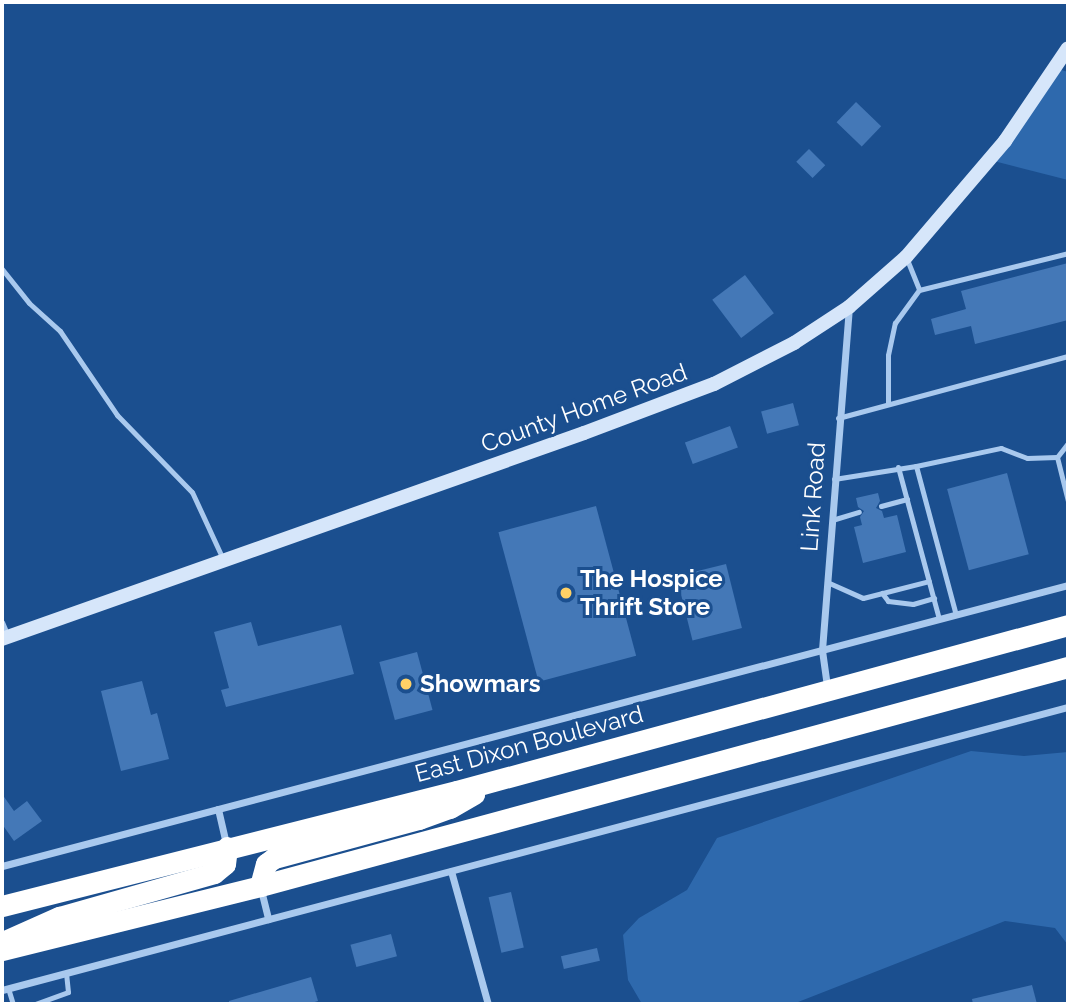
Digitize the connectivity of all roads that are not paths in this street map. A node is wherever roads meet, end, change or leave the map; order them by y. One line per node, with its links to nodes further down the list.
1 (1068, 48): 3 (street, County Home Road)
2 (1068, 253): 5 (lane)
3 (906, 257): 5 (lane); 6 (street, County Home Road)
4 (2, 269): 20 (lane)
5 (919, 290): 8 (lane)
6 (849, 307): 9 (street, Link Road); 20 (street, County Home Road)
7 (1068, 356): 8 (lane)
8 (888, 404): 9 (lane)
9 (838, 418): 14 (street, Link Road)
10 (1068, 443): 11 (lane)
11 (1057, 457): 12 (lane); 16 (lane)
12 (916, 466): 13 (lane); 26 (lane)
13 (898, 467): 14 (lane); 15 (lane)
14 (834, 479): 19 (street, Link Road)
15 (907, 499): 17 (lane); 21 (lane)
16 (1068, 502)
17 (881, 506)
18 (859, 512): 19 (lane)
19 (831, 521): 22 (street, Link Road)
20 (223, 559): 30 (street, County Home Road)
21 (929, 581): 24 (lane); 25 (lane)
22 (827, 582): 24 (lane); 31 (street, Link Road)
23 (1068, 585): 26 (street, East Dixon Boulevard)
24 (882, 593): 25 (lane)
25 (934, 598): 27 (lane)
26 (956, 615): 27 (street, East Dixon Boulevard)
27 (940, 619): 31 (street, East Dixon Boulevard)
28 (2, 622): 30 (lane)
29 (1068, 625): 33 (highway, East Dixon Boulevard)
30 (5, 638)
31 (822, 650): 33 (street, Link Road); 36 (street, East Dixon Boulevard)
32 (1068, 667): 40 (highway)
33 (828, 691): 35 (highway, East Dixon Boulevard)
34 (1068, 707): 39 (street)
35 (494, 781): 37 (highway, East Dixon Boulevard); 40 (highway)
36 (218, 809): 37 (street); 38 (street, East Dixon Boulevard)
37 (227, 848): 41 (highway, East Dixon Boulevard); 43 (highway)
38 (2, 866)
39 (451, 871): 42 (street); 49 (street)
40 (260, 886): 42 (street); 44 (highway)
41 (2, 906)
42 (268, 919): 45 (street)
43 (2, 943)
44 (2, 950)
45 (66, 973): 46 (street); 48 (lane)
46 (5, 989): 47 (lane)
47 (13, 1004)
48 (35, 1004)
49 (488, 1004)

